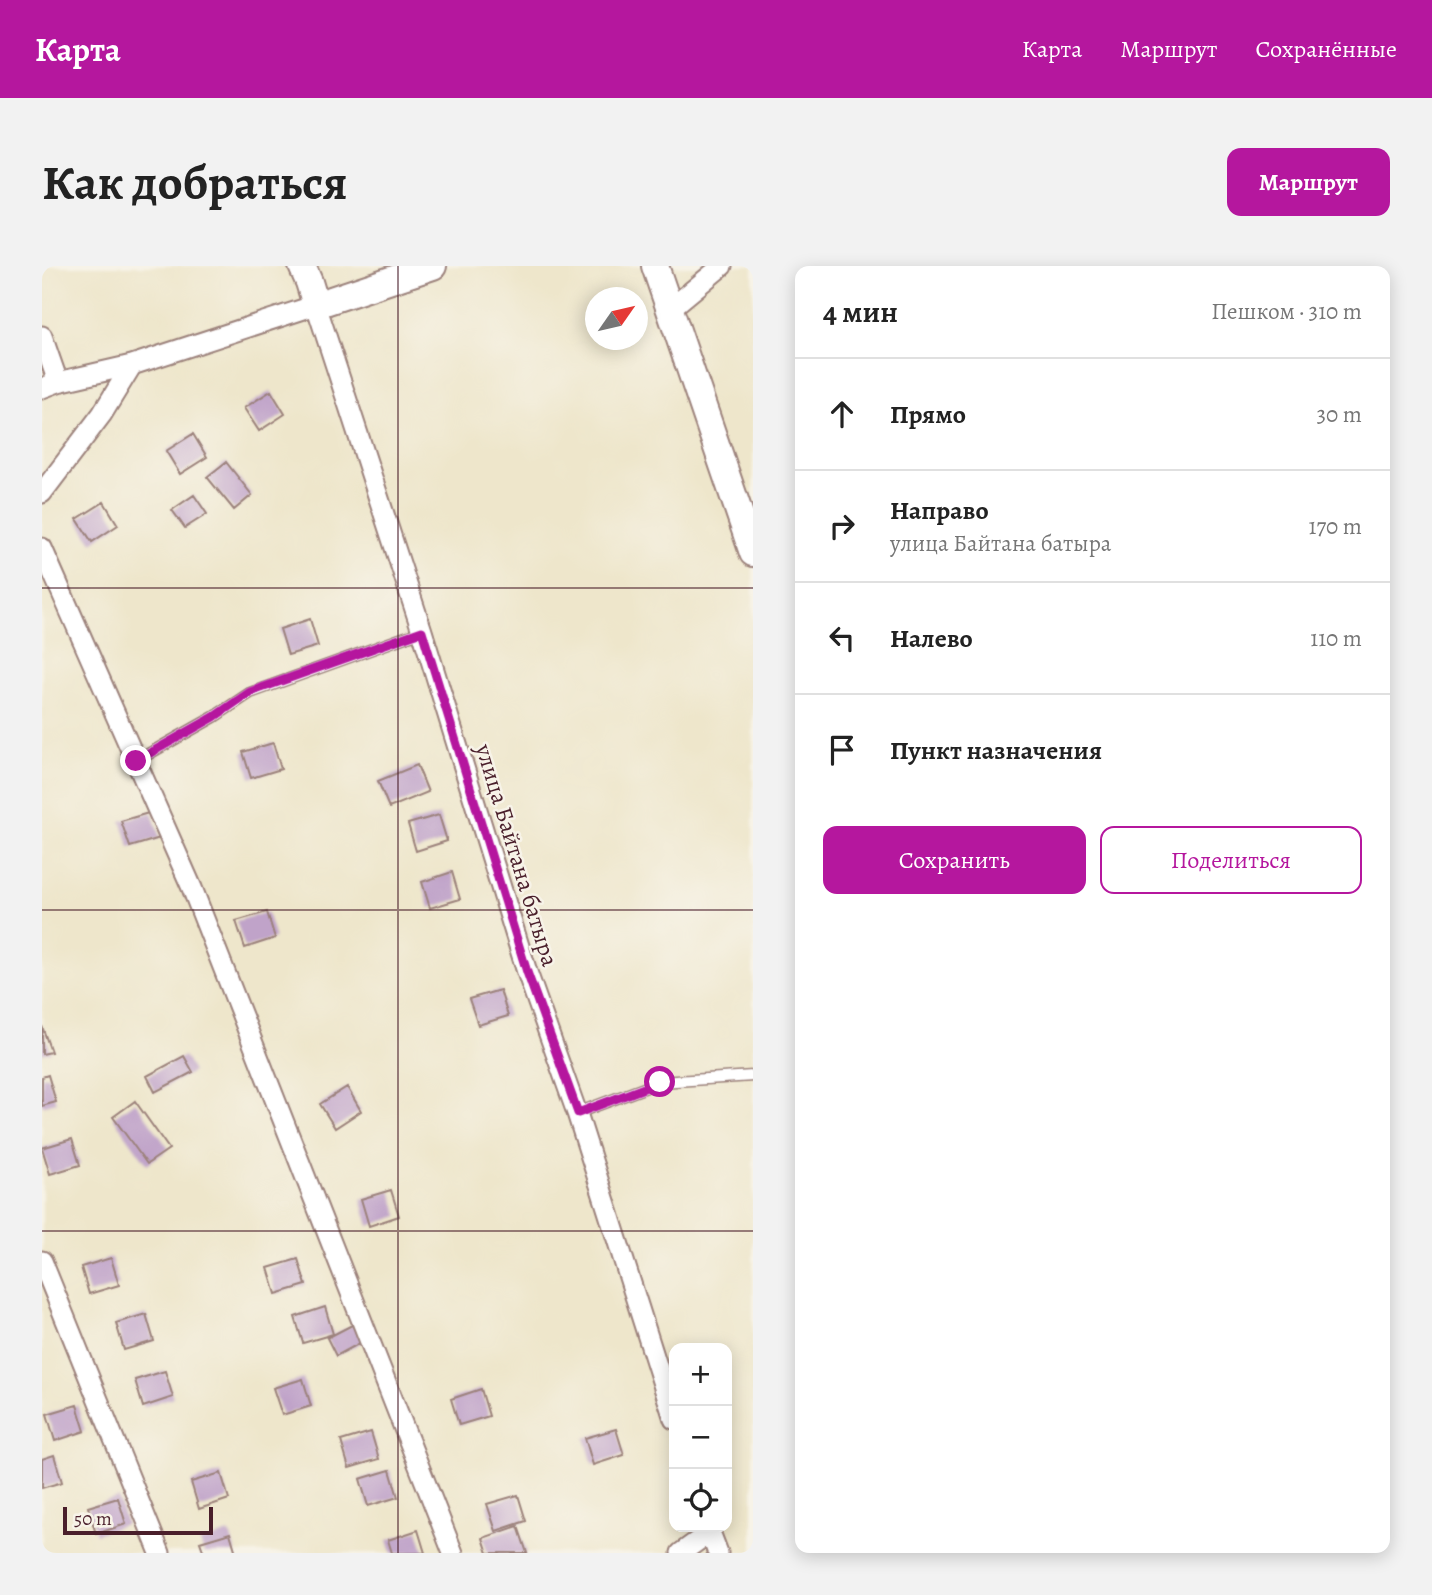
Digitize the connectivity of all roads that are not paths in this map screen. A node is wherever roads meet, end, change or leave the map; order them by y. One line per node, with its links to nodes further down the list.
1 (302, 266): 5 (street)
2 (433, 266): 5 (street)
3 (655, 266): 6 (street)
4 (722, 266): 6 (street)
5 (316, 305): 8 (street); 13 (street, улица Байтана батыра)
6 (670, 309): 12 (street)
7 (42, 336): 9 (street)
8 (132, 365): 9 (street); 10 (street)
9 (50, 385)
10 (42, 493)
11 (42, 548): 14 (street)
12 (753, 553)
13 (422, 631): 14 (lane); 16 (street, улица Байтана батыра)
14 (136, 761): 22 (street)
15 (753, 1076): 16 (lane)
16 (578, 1113): 18 (street, улица Байтана батыра)
17 (42, 1261): 21 (street)
18 (670, 1406)
19 (707, 1532): 23 (street)
20 (710, 1532): 24 (street)
21 (160, 1553)
22 (453, 1553)
23 (681, 1553)
24 (718, 1553)

